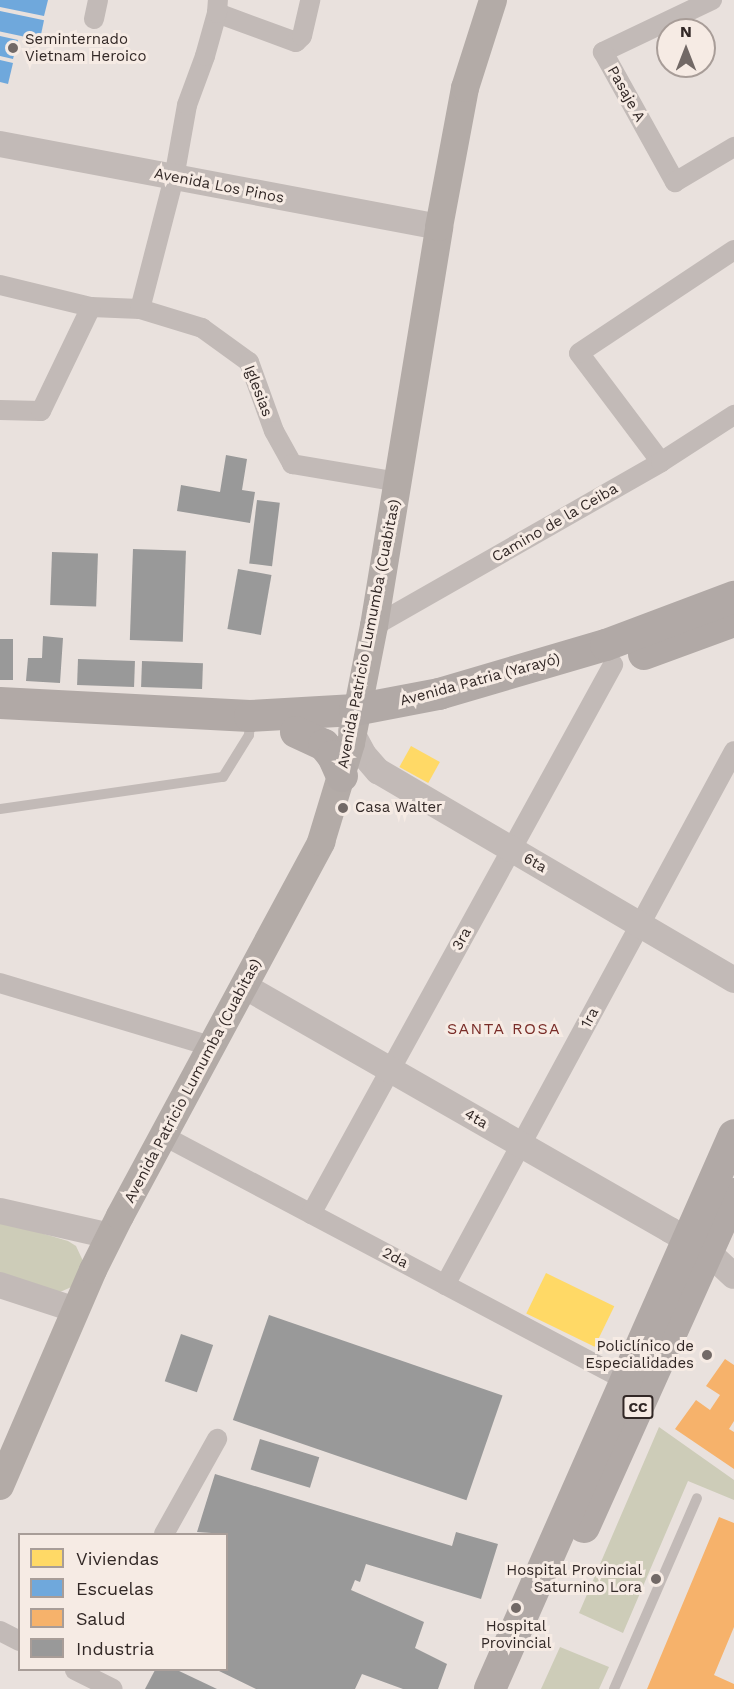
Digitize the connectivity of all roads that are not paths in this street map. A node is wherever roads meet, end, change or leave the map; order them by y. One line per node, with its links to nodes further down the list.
1 (310, 0): 4 (street)
2 (493, 0): 8 (main road, Avenida Patricio Lumumba (Cuabitas))
3 (712, 0): 6 (street, Pasaje A)
4 (217, 6): 7 (street)
5 (0, 144): 7 (street, Avenida Los Pinos)
6 (734, 147)
7 (174, 178): 8 (street, Avenida Los Pinos); 12 (street)
8 (439, 227): 16 (main road, Avenida Patricio Lumumba (Cuabitas))
9 (734, 250): 15 (street)
10 (0, 285): 11 (street, Iglesias)
11 (91, 307): 12 (street, Iglesias); 13 (street)
12 (140, 309): 16 (street, Iglesias)
13 (0, 411)
14 (734, 415): 15 (street, Camino de la Ceiba)
15 (661, 462): 19 (street, Camino de la Ceiba)
16 (398, 482): 19 (main road, Avenida Patricio Lumumba (Cuabitas))
17 (734, 597): 23 (main road, Avenida Patria (Yarayó))
18 (734, 621): 20 (main road, Avenida Patria (Yarayó))
19 (374, 626): 23 (main road, Avenida Patricio Lumumba (Cuabitas))
20 (613, 665): 23 (main road, Avenida Patria (Yarayó)); 29 (street, 3ra)
21 (0, 703): 24 (main road, Avenida Patria (Yarayó))
22 (0, 720): 24 (main road, Avenida Patria (Yarayó))
23 (353, 721): 24 (main road, Avenida Patria (Yarayó)); 25 (main road, Avenida Patria (Yarayó)); 27 (main road, Avenida Patricio Lumumba (Cuabitas)); 29 (street, 6ta)
24 (250, 725): 25 (main road, Avenida Patria (Yarayó)); 28 (lane)
25 (296, 732): 27 (main road)
26 (734, 751): 30 (street, 1ra)
27 (342, 776): 33 (main road, Avenida Patricio Lumumba (Cuabitas))
28 (0, 809)
29 (511, 849): 30 (street, 6ta); 35 (street, 3ra)
30 (640, 925): 31 (street, 6ta); 38 (street, 1ra)
31 (734, 980)
32 (0, 983): 34 (street)
33 (244, 986): 34 (main road, Avenida Patricio Lumumba (Cuabitas)); 35 (street, 4ta)
34 (210, 1046): 37 (main road, Avenida Patricio Lumumba (Cuabitas))
35 (390, 1070): 38 (street, 4ta); 41 (street, 3ra)
36 (734, 1135): 43 (main road, CC)
37 (164, 1136): 41 (street, 2da); 42 (main road, Avenida Patricio Lumumba (Cuabitas))
38 (521, 1145): 43 (street, 4ta); 46 (street, 1ra)
39 (734, 1194): 43 (main road, CC)
40 (0, 1211): 42 (street)
41 (311, 1214): 46 (street, 2da)
42 (110, 1236): 47 (main road, Avenida Patricio Lumumba (Cuabitas))
43 (698, 1247): 44 (street); 48 (main road, CC); 58 (main road, CC)
44 (734, 1276)
45 (0, 1285): 47 (street)
46 (445, 1285): 48 (street, 2da)
47 (76, 1310): 50 (main road, Avenida Patricio Lumumba (Cuabitas))
48 (625, 1380): 57 (main road, CC)
49 (217, 1439): 52 (street)
50 (0, 1486)
51 (697, 1498): 59 (lane)
52 (165, 1533)
53 (0, 1631): 54 (street)
54 (18, 1640)
55 (82, 1676): 56 (street)
56 (113, 1689)
57 (490, 1689)
58 (513, 1689)
59 (614, 1689)

